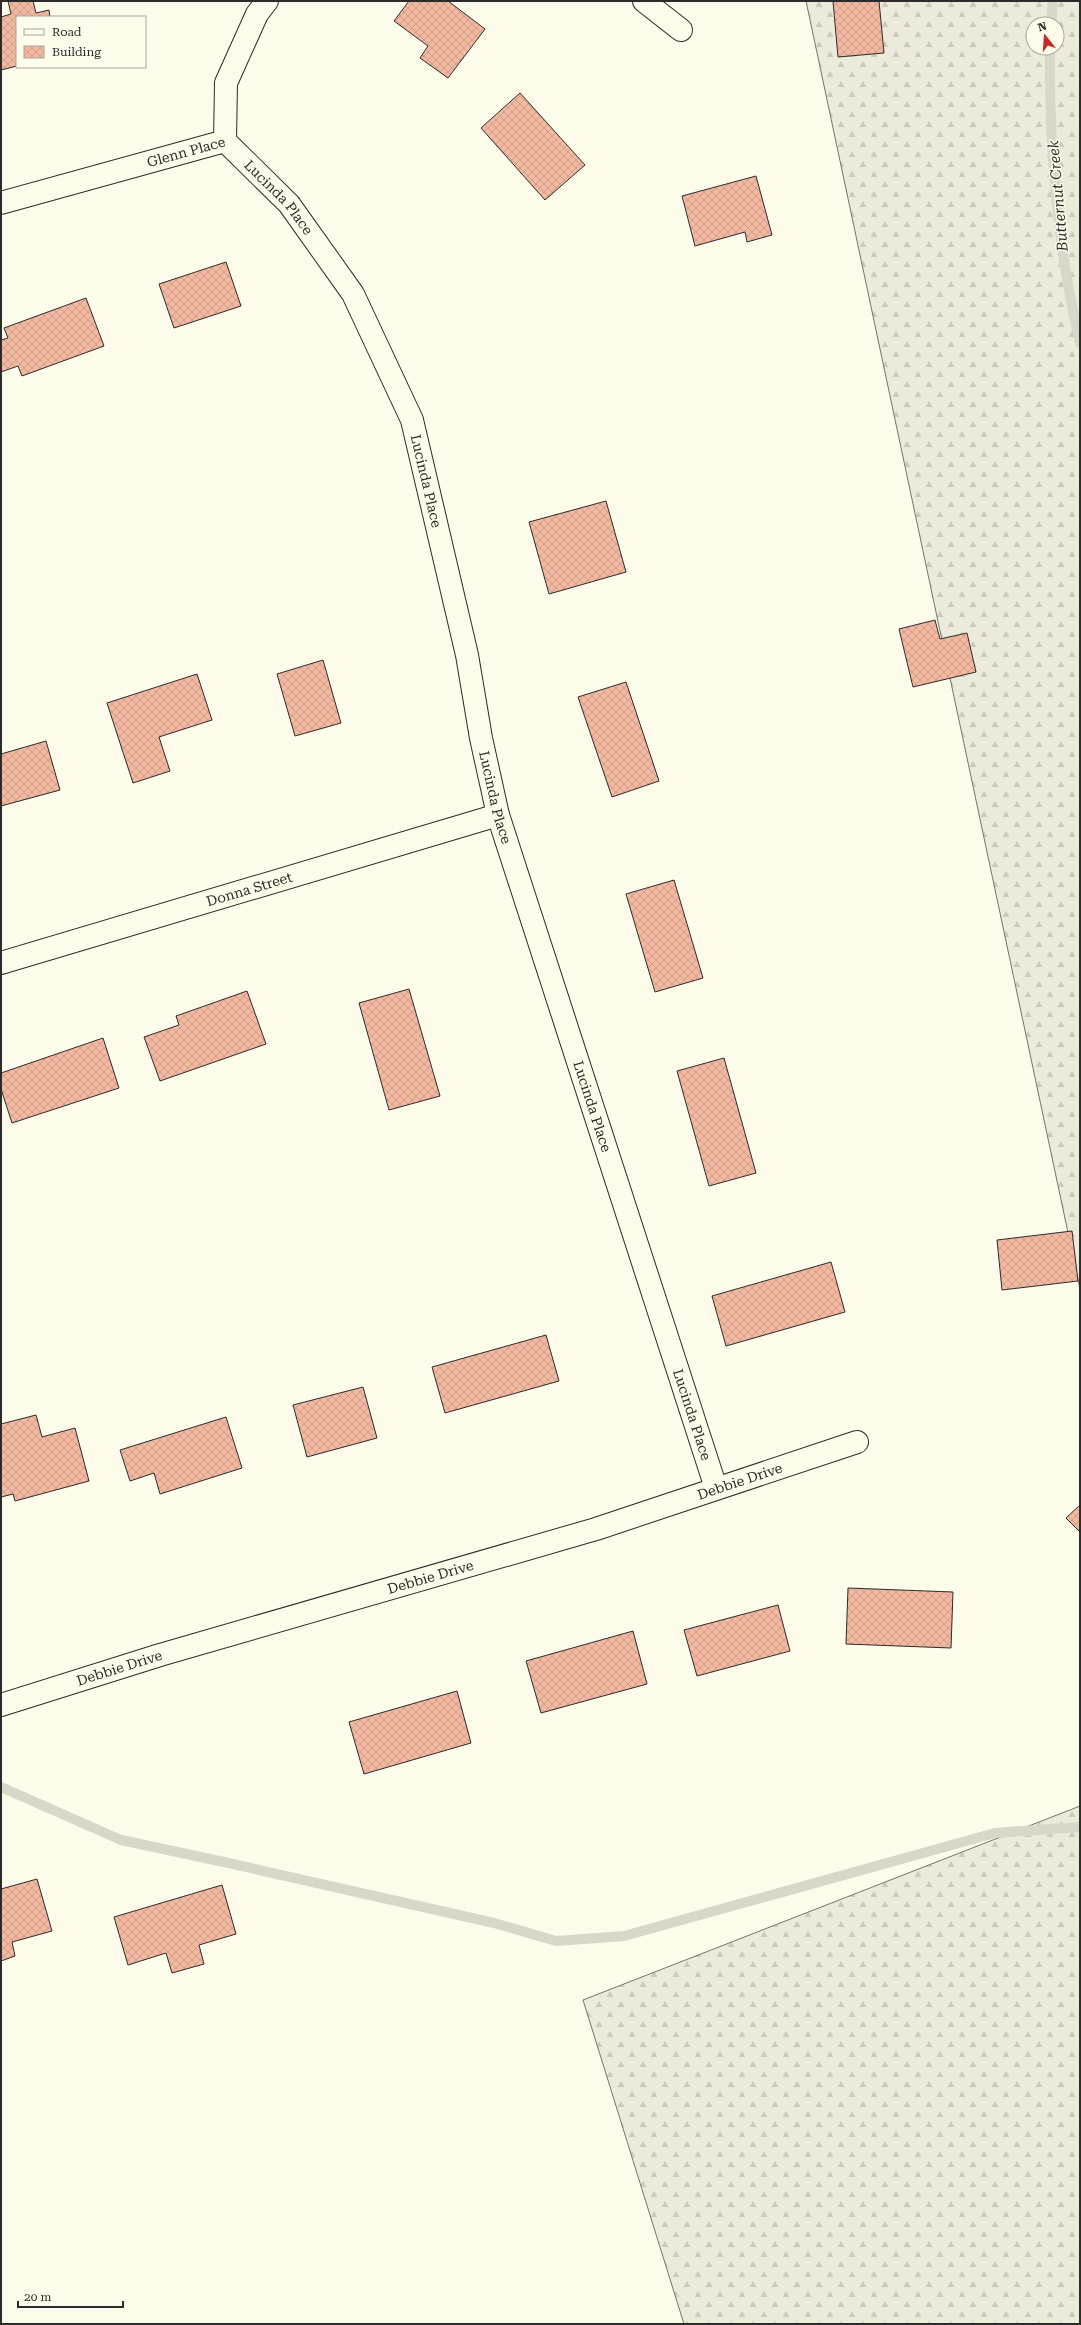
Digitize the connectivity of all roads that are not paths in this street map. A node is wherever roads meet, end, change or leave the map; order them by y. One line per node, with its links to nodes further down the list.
1 (267, 1): 4 (street, Glenn Place)
2 (644, 1): 3 (street)
3 (681, 30)
4 (226, 141): 5 (street, Glenn Place); 6 (street, Lucinda Place)
5 (1, 203)
6 (498, 815): 7 (street, Donna Street); 9 (street, Lucinda Place)
7 (1, 963)
8 (857, 1442): 9 (street, Debbie Drive)
9 (716, 1488): 10 (street, Debbie Drive)
10 (1, 1706)

